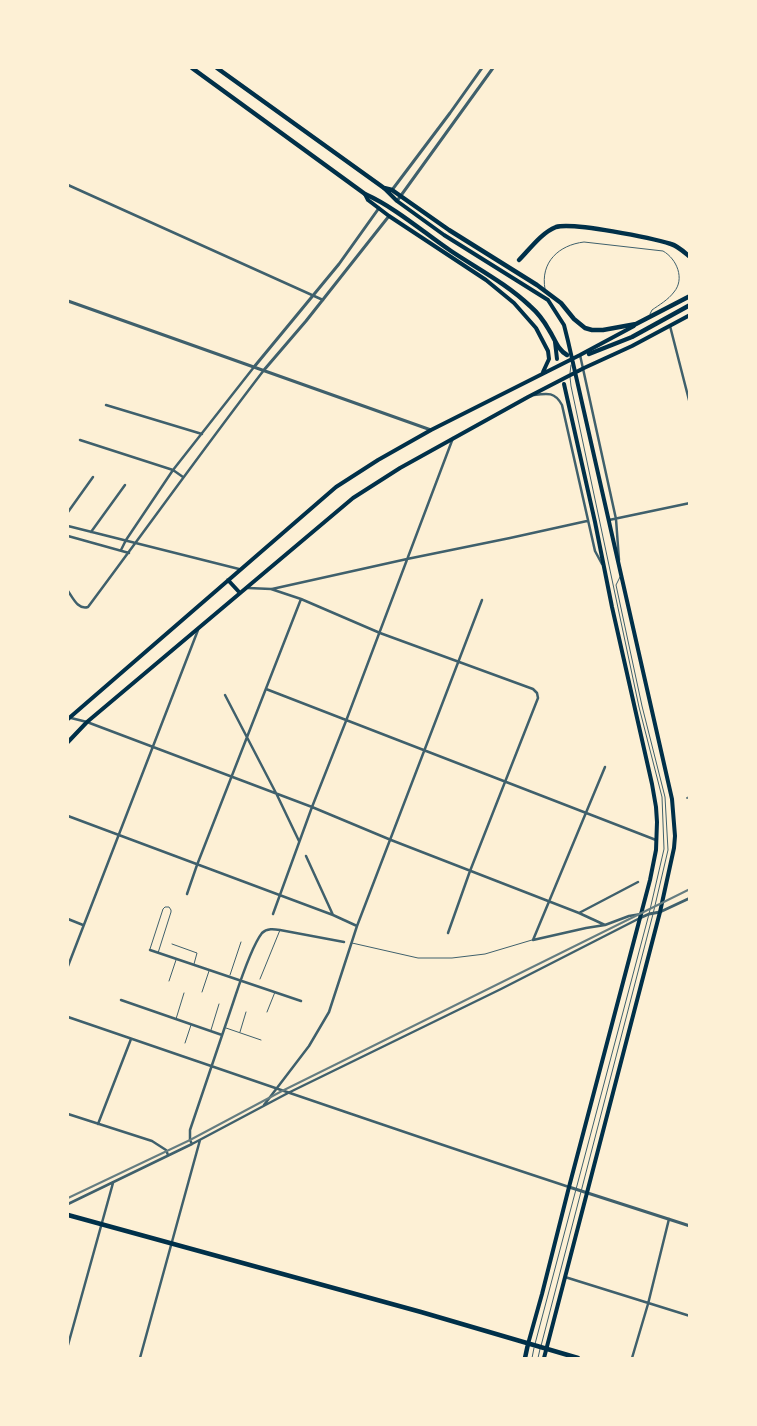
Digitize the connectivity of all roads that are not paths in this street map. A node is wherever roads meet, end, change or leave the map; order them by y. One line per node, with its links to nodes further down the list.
1 (192, 68): 7 (main road)
2 (217, 68): 6 (main road)
3 (482, 68): 6 (street)
4 (493, 68): 8 (street)
5 (68, 185): 15 (street)
6 (390, 192): 8 (main road); 9 (main road)
7 (365, 194): 10 (main road); 17 (main road)
8 (400, 196): 9 (street); 24 (main road)
9 (397, 201): 19 (main road)
10 (379, 208): 11 (main road); 15 (street)
11 (389, 216): 18 (street); 35 (main road)
12 (690, 257): 13 (main road)
13 (519, 260)
14 (518, 289): 17 (main road)
15 (312, 296): 18 (street); 32 (street)
16 (690, 296): 23 (main road)
17 (521, 298): 26 (main road)
18 (323, 300): 34 (street)
19 (548, 300): 23 (lane); 52 (main road)
20 (68, 301): 32 (street)
21 (690, 305): 27 (main road)
22 (690, 314): 25 (main road)
23 (648, 319): 24 (main road)
24 (636, 324): 29 (main road)
25 (670, 326): 33 (main road); 39 (street)
26 (555, 340): 28 (main road); 31 (main road)
27 (590, 354)
28 (567, 355)
29 (580, 355): 30 (main road); 33 (street)
30 (574, 357): 35 (main road); 36 (lane)
31 (557, 359)
32 (254, 367): 34 (street); 42 (street)
33 (584, 368): 36 (main road); 51 (street)
34 (264, 370): 41 (street); 47 (street)
35 (543, 373): 41 (main road)
36 (570, 375): 38 (main road); 106 (lane)
37 (564, 384): 62 (main road)
38 (528, 396): 43 (main road); 53 (street)
39 (690, 404)
40 (106, 405): 42 (street)
41 (432, 430): 63 (main road)
42 (202, 434): 45 (street)
43 (453, 438): 61 (street); 66 (main road)
44 (80, 440): 45 (street)
45 (173, 470): 47 (street); 57 (street)
46 (94, 477): 50 (street)
47 (183, 477): 58 (street)
48 (125, 485): 55 (street)
49 (690, 503): 51 (street)
50 (68, 512)
51 (616, 519): 52 (street); 64 (street)
52 (609, 520): 64 (main road)
53 (587, 521): 61 (street); 62 (street)
54 (68, 526): 55 (street)
55 (91, 532): 57 (street)
56 (68, 536): 59 (street)
57 (126, 540): 58 (street); 59 (street)
58 (137, 543): 60 (street); 63 (street)
59 (121, 550): 60 (street)
60 (129, 553): 68 (street)
61 (408, 559): 67 (street); 73 (street)
62 (603, 566): 93 (main road)
63 (241, 570): 65 (main road)
64 (621, 577): 103 (main road); 106 (lane)
65 (228, 580): 69 (main road); 77 (main road)
66 (247, 588): 67 (street); 69 (main road)
67 (271, 589): 70 (street)
68 (68, 591)
69 (240, 593): 72 (main road)
70 (301, 599): 73 (street); 75 (street)
71 (482, 600): 74 (street)
72 (200, 626): 79 (main road); 82 (street)
73 (380, 633): 74 (street); 78 (street)
74 (458, 662): 83 (street); 86 (street)
75 (266, 689): 78 (street); 80 (street)
76 (225, 696): 80 (street)
77 (69, 718): 79 (street)
78 (346, 721): 83 (street); 88 (street)
79 (87, 722): 81 (main road); 82 (street)
80 (247, 737): 85 (street); 87 (street)
81 (68, 742)
82 (153, 746): 85 (street); 91 (street)
83 (425, 751): 86 (street); 92 (street)
84 (605, 767): 89 (street)
85 (231, 777): 87 (street); 96 (street)
86 (504, 782): 89 (street); 97 (street)
87 (277, 795): 88 (street); 94 (street)
88 (312, 807): 92 (street); 94 (street)
89 (586, 813): 93 (street); 102 (street)
90 (68, 816): 91 (street)
91 (118, 836): 96 (street); 111 (street)
92 (391, 840): 97 (street); 112 (street)
93 (657, 840): 108 (main road)
94 (299, 841): 100 (street)
95 (306, 856): 107 (street)
96 (197, 865): 99 (street); 100 (street)
97 (470, 871): 102 (street); 114 (street)
98 (638, 882): 104 (street)
99 (187, 894)
100 (279, 896): 105 (street); 107 (street)
101 (690, 898): 103 (street)
102 (549, 902): 104 (street); 115 (street)
103 (660, 912): 106 (street); 160 (main road)
104 (579, 913): 110 (street)
105 (273, 914)
106 (651, 914): 108 (street); 159 (lane); 160 (lane)
107 (333, 915): 112 (street)
108 (640, 916): 110 (street); 150 (street); 158 (main road)
109 (68, 919): 111 (street)
110 (605, 925): 115 (street)
111 (83, 926): 124 (street)
112 (357, 926): 118 (street)
113 (280, 930): 117 (street); 127 (lane); 129 (street)
114 (448, 933)
115 (533, 940): 118 (lane)
116 (241, 942): 126 (lane)
117 (344, 942)
118 (352, 943): 149 (street)
119 (172, 944): 123 (lane)
120 (150, 950): 121 (street); 121 (lane)
121 (158, 953): 122 (street)
122 (176, 959): 123 (street); 128 (lane)
123 (193, 965): 125 (street)
124 (68, 966)
125 (209, 970): 126 (street); 130 (lane)
126 (230, 977): 129 (street)
127 (260, 978)
128 (169, 981)
129 (241, 981): 131 (street); 141 (street)
130 (202, 992)
131 (275, 992): 134 (street); 137 (lane)
132 (184, 993): 139 (lane)
133 (122, 1000): 139 (street)
134 (301, 1001)
135 (219, 1004): 142 (lane)
136 (246, 1012): 143 (lane)
137 (266, 1012)
138 (68, 1018): 145 (street)
139 (176, 1019): 140 (street)
140 (191, 1024): 142 (street); 147 (lane)
141 (225, 1028): 143 (lane); 144 (street)
142 (211, 1031): 144 (street)
143 (240, 1033): 146 (lane)
144 (222, 1035): 148 (street)
145 (131, 1039): 148 (street); 153 (street)
146 (261, 1040)
147 (185, 1043)
148 (212, 1066): 149 (street); 155 (street)
149 (276, 1089): 150 (street); 151 (street)
150 (288, 1093): 151 (street); 158 (street)
151 (263, 1106): 154 (street)
152 (68, 1114): 153 (street)
153 (98, 1124): 156 (street)
154 (200, 1140): 155 (street); 166 (street)
155 (192, 1144): 156 (street)
156 (168, 1155): 157 (street)
157 (113, 1183): 161 (street); 164 (street)
158 (569, 1186): 159 (street); 170 (main road)
159 (577, 1189): 160 (street); 172 (lane)
160 (584, 1192): 163 (street); 167 (main road); 172 (lane)
161 (68, 1204)
162 (68, 1215): 164 (main road)
163 (669, 1219): 165 (street); 168 (street)
164 (101, 1225): 166 (main road); 171 (street)
165 (690, 1226)
166 (172, 1243): 170 (main road); 174 (street)
167 (565, 1277): 168 (street); 173 (main road)
168 (648, 1304): 169 (street); 180 (street)
169 (690, 1316)
170 (528, 1344): 172 (main road); 175 (main road)
171 (68, 1346)
172 (538, 1346): 173 (main road); 176 (lane); 177 (lane)
173 (547, 1349): 178 (main road); 179 (main road)
174 (140, 1358)
175 (525, 1358)
176 (532, 1358)
177 (538, 1358)
178 (544, 1358)
179 (578, 1358)
180 (632, 1358)

